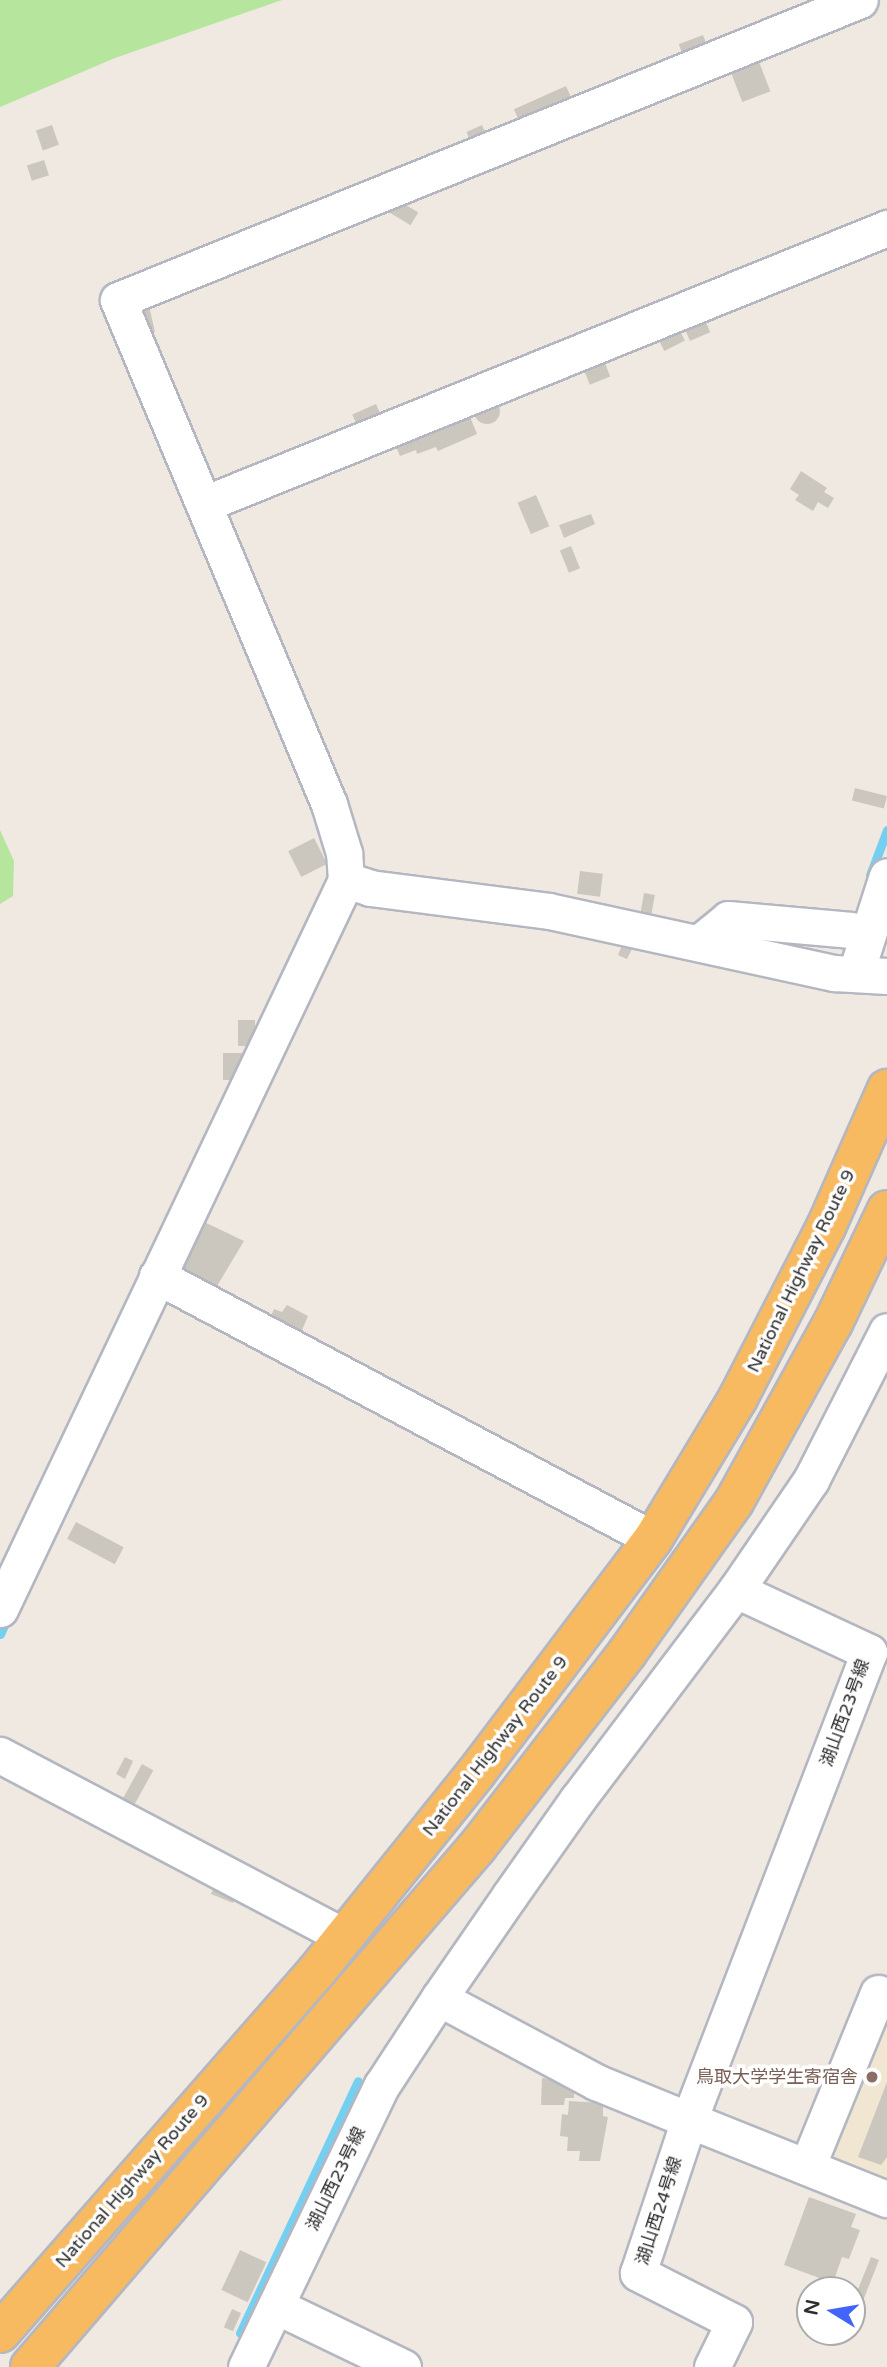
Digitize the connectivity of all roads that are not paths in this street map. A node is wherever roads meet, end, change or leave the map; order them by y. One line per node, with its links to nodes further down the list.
1 (860, 0): 3 (street)
2 (887, 228): 3 (street)
3 (204, 504): 5 (street)
4 (887, 876): 8 (street)
5 (346, 880): 7 (street); 11 (street)
6 (852, 930): 7 (street)
7 (700, 942): 8 (street)
8 (872, 975)
9 (887, 1089): 13 (highway, National Highway Route 9)
10 (887, 1210): 26 (highway)
11 (158, 1276): 13 (street); 15 (street)
12 (887, 1331): 14 (street)
13 (653, 1539): 18 (highway, National Highway Route 9)
14 (736, 1590): 16 (street, 湖山西23号線); 20 (street, 湖山西23号線)
15 (0, 1609)
16 (873, 1645): 21 (street, 湖山西23号線)
17 (0, 1755): 18 (street)
18 (342, 1935): 25 (highway, National Highway Route 9)
19 (878, 1993): 22 (street)
20 (439, 1998): 21 (street); 24 (street, 湖山西23号線)
21 (689, 2120): 22 (street); 29 (street, 湖山西24号線)
22 (807, 2167): 23 (street)
23 (887, 2199)
24 (276, 2306): 27 (street, 湖山西23号線); 28 (street)
25 (0, 2333)
26 (30, 2367)
27 (246, 2367)
28 (403, 2367)
29 (712, 2367)

